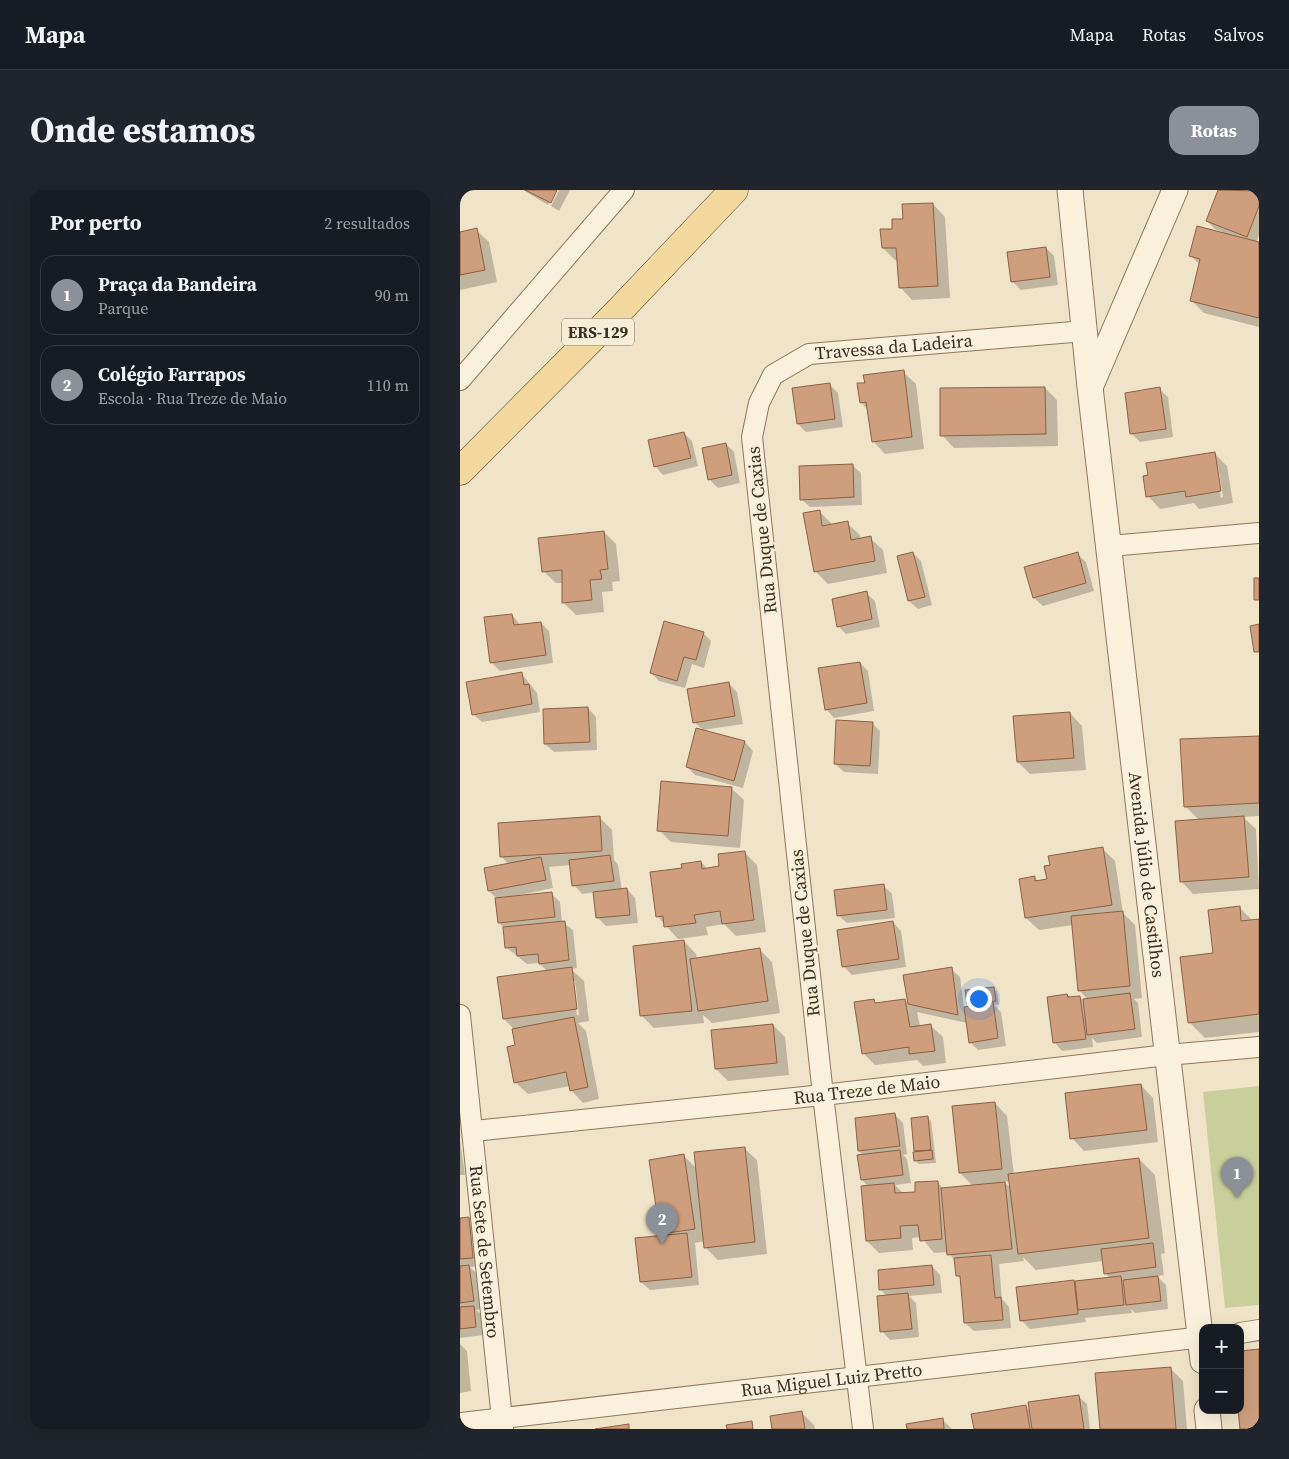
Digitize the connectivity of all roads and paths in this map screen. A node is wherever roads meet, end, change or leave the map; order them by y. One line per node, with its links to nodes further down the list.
1 (624, 190): 6 (street)
2 (734, 190): 9 (main road, ERS-129)
3 (1070, 190): 5 (street, Avenida Júlio de Castilhos)
4 (1175, 190): 7 (street)
5 (1086, 331): 7 (street, Avenida Júlio de Castilhos); 8 (street, Travessa da Ladeira)
6 (460, 380)
7 (1090, 387): 11 (street, Avenida Júlio de Castilhos)
8 (752, 436): 15 (street, Rua Duque de Caxias)
9 (460, 471)
10 (1259, 533): 11 (street)
11 (1110, 546): 14 (street, Avenida Júlio de Castilhos)
12 (460, 1015): 16 (street, Rua Sete de Setembro)
13 (1259, 1047): 14 (street, Rua Treze de Maio)
14 (1167, 1055): 15 (street, Rua Treze de Maio); 17 (street, Avenida Júlio de Castilhos)
15 (823, 1096): 16 (street, Rua Treze de Maio); 21 (street, Rua Duque de Caxias)
16 (474, 1132): 24 (street, Rua Sete de Setembro)
17 (1199, 1324)
18 (1259, 1330): 19 (street)
19 (1244, 1332)
20 (1199, 1345): 21 (street, Rua Miguel Luiz Pretto)
21 (858, 1376): 24 (street, Rua Miguel Luiz Pretto); 25 (street, Rua Duque de Caxias)
22 (1207, 1414): 26 (street)
23 (460, 1423): 24 (street, Rua Miguel Luiz Pretto)
24 (502, 1424)
25 (863, 1429)
26 (1209, 1429)

